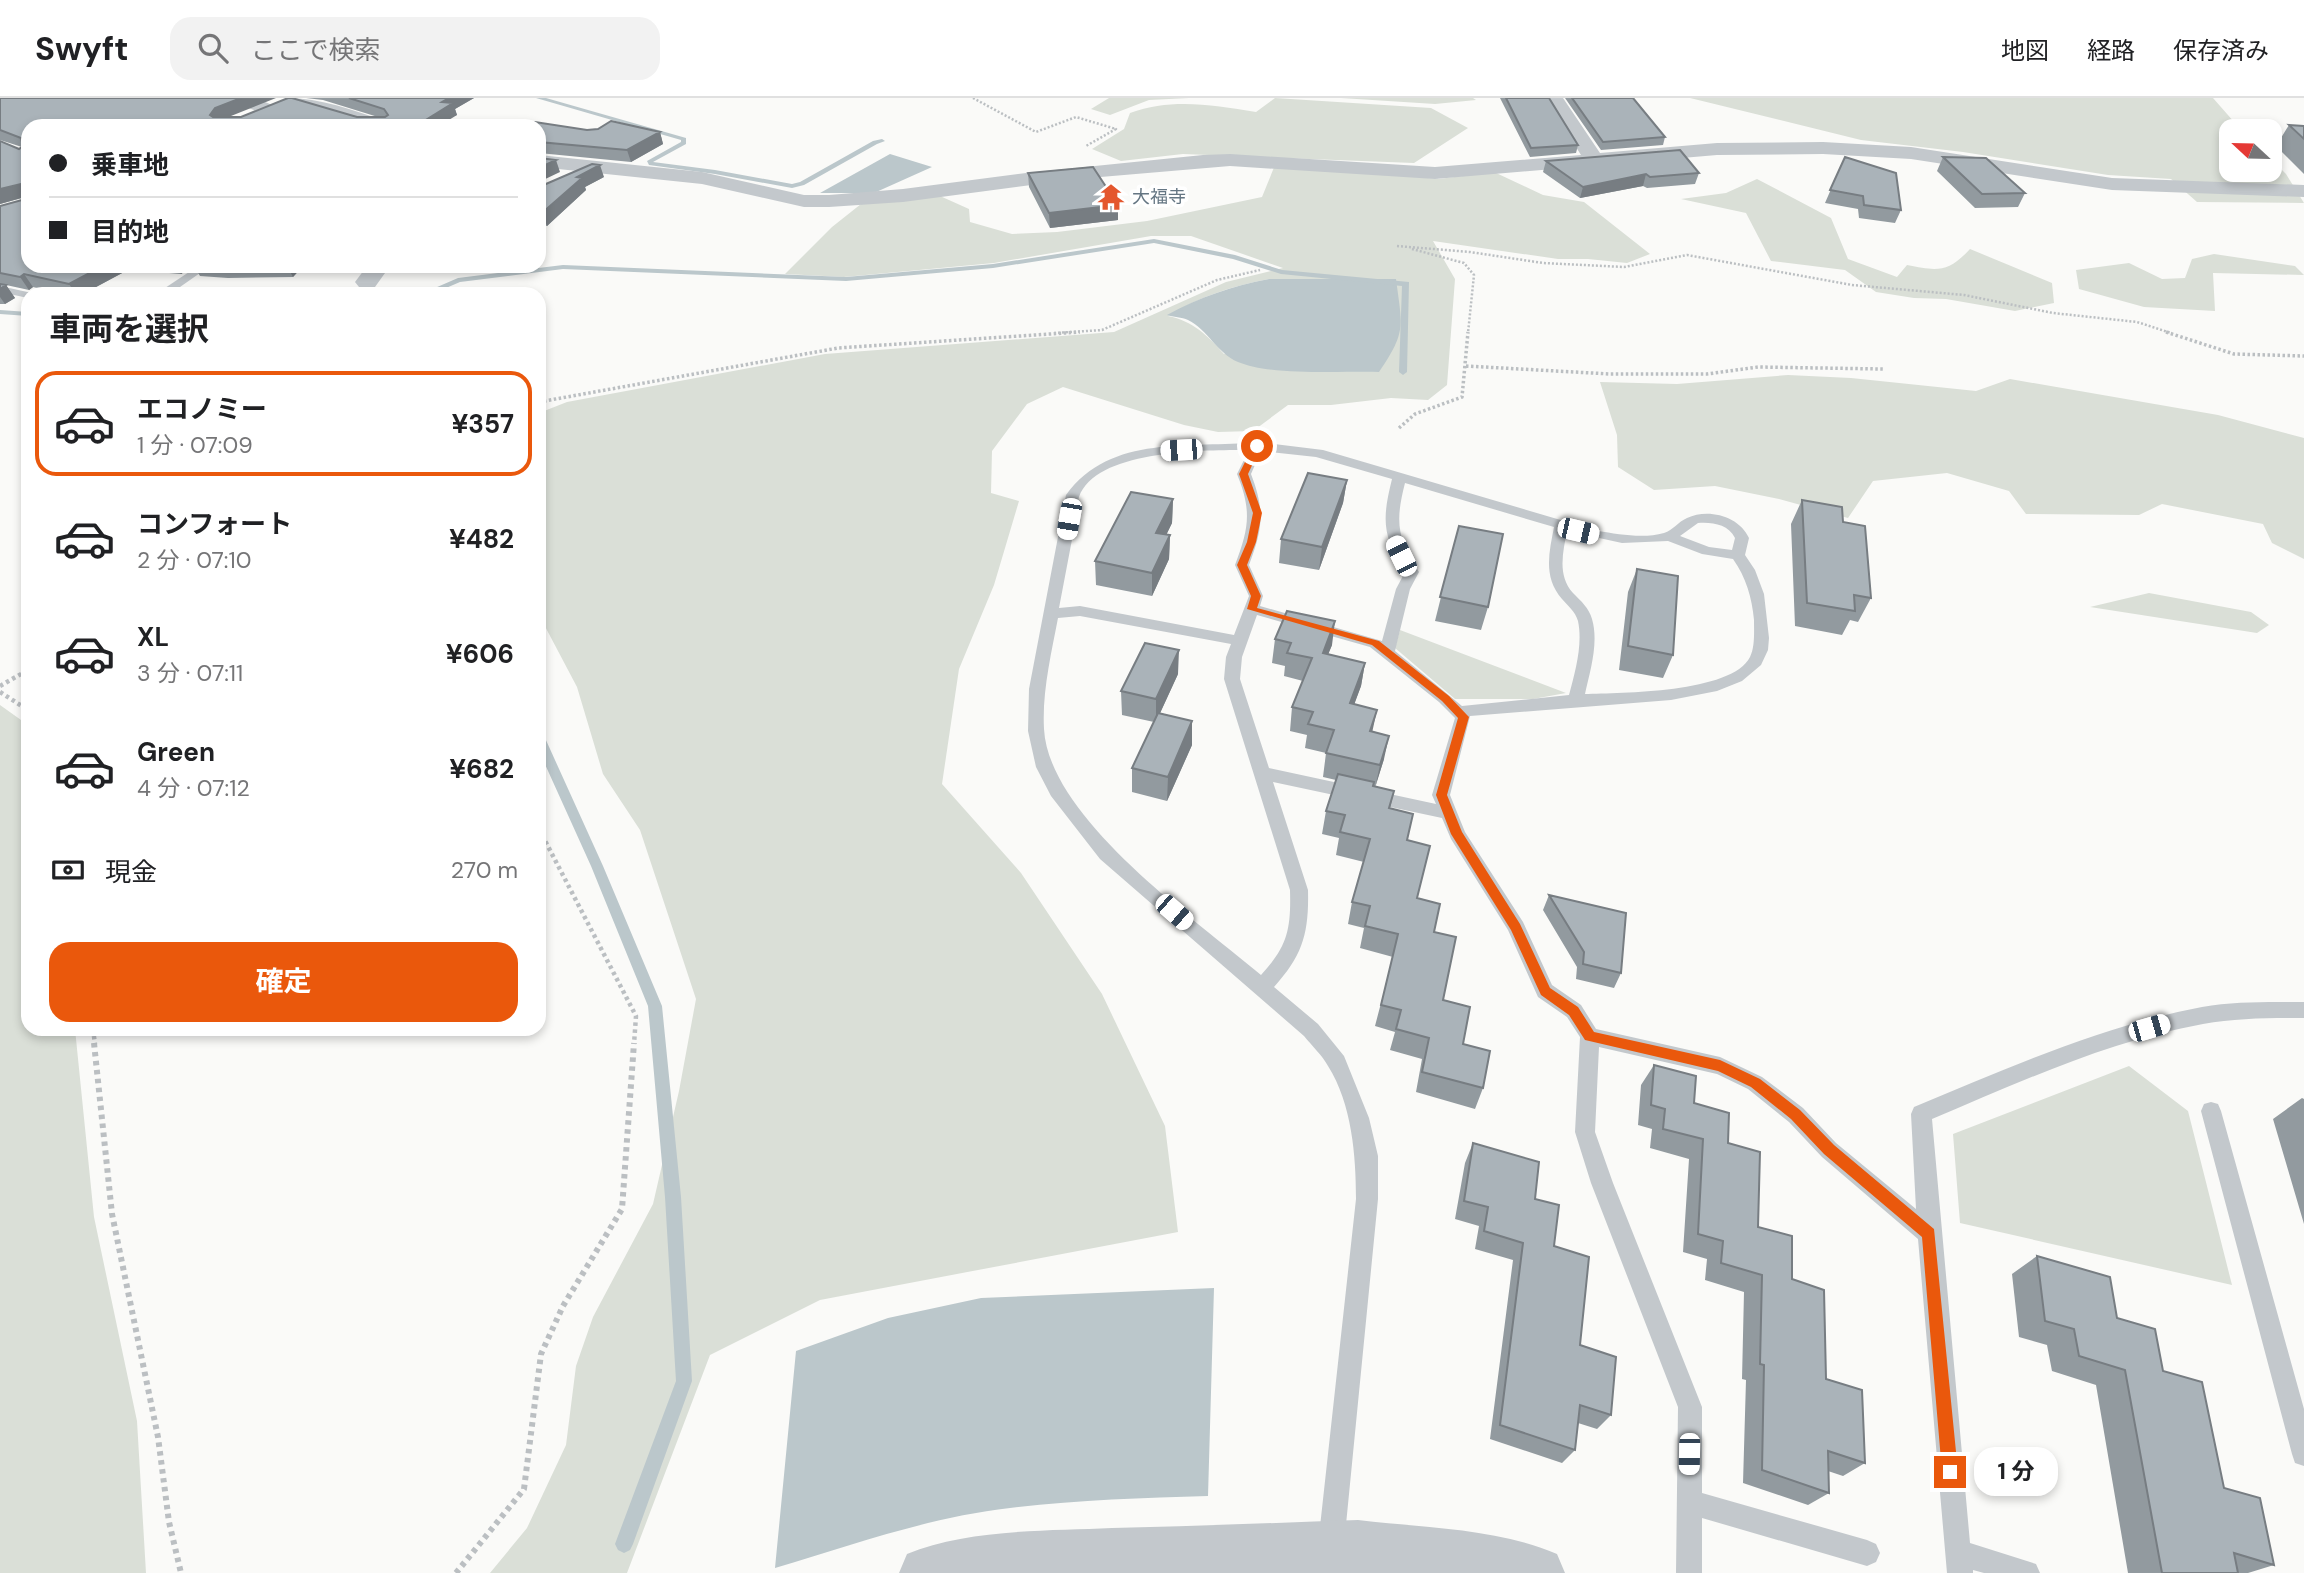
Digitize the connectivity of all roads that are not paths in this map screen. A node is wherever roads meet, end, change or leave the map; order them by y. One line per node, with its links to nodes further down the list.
1 (239, 98): 4 (street)
2 (1553, 98): 7 (street)
3 (297, 99): 4 (street); 6 (street)
4 (268, 109): 5 (street)
5 (247, 118)
6 (360, 119)
7 (1595, 161): 9 (street); 11 (street)
8 (546, 162): 9 (street)
9 (589, 168): 10 (street)
10 (559, 185)
11 (2304, 191)
12 (194, 273): 13 (lane)
13 (173, 287)
14 (0, 289): 15 (lane)
15 (21, 294)
16 (1257, 446): 17 (lane); 21 (lane); 22 (lane)
17 (1399, 478): 18 (lane); 24 (lane)
18 (1561, 526): 19 (lane); 25 (lane)
19 (1668, 536): 20 (lane); 20 (lane)
20 (1738, 555): 25 (lane)
21 (1252, 609): 23 (lane); 24 (lane)
22 (1053, 614): 23 (lane); 29 (lane)
23 (1240, 641): 27 (lane)
24 (1387, 651): 26 (lane)
25 (1575, 701): 26 (lane)
26 (1458, 712): 28 (lane)
27 (1261, 773): 28 (lane); 29 (lane)
28 (1450, 813): 31 (lane)
29 (1262, 987): 37 (lane)
30 (2304, 1010): 33 (lane)
31 (1590, 1036): 33 (lane); 35 (lane)
32 (2211, 1111): 34 (lane)
33 (1929, 1234): 38 (lane)
34 (2304, 1454)
35 (1689, 1502): 36 (lane); 41 (lane)
36 (1867, 1553)
37 (1349, 1556): 39 (street); 40 (street)
38 (1958, 1562): 42 (lane)
39 (926, 1573)
40 (1538, 1573)
41 (1689, 1573)
42 (2027, 1573)

